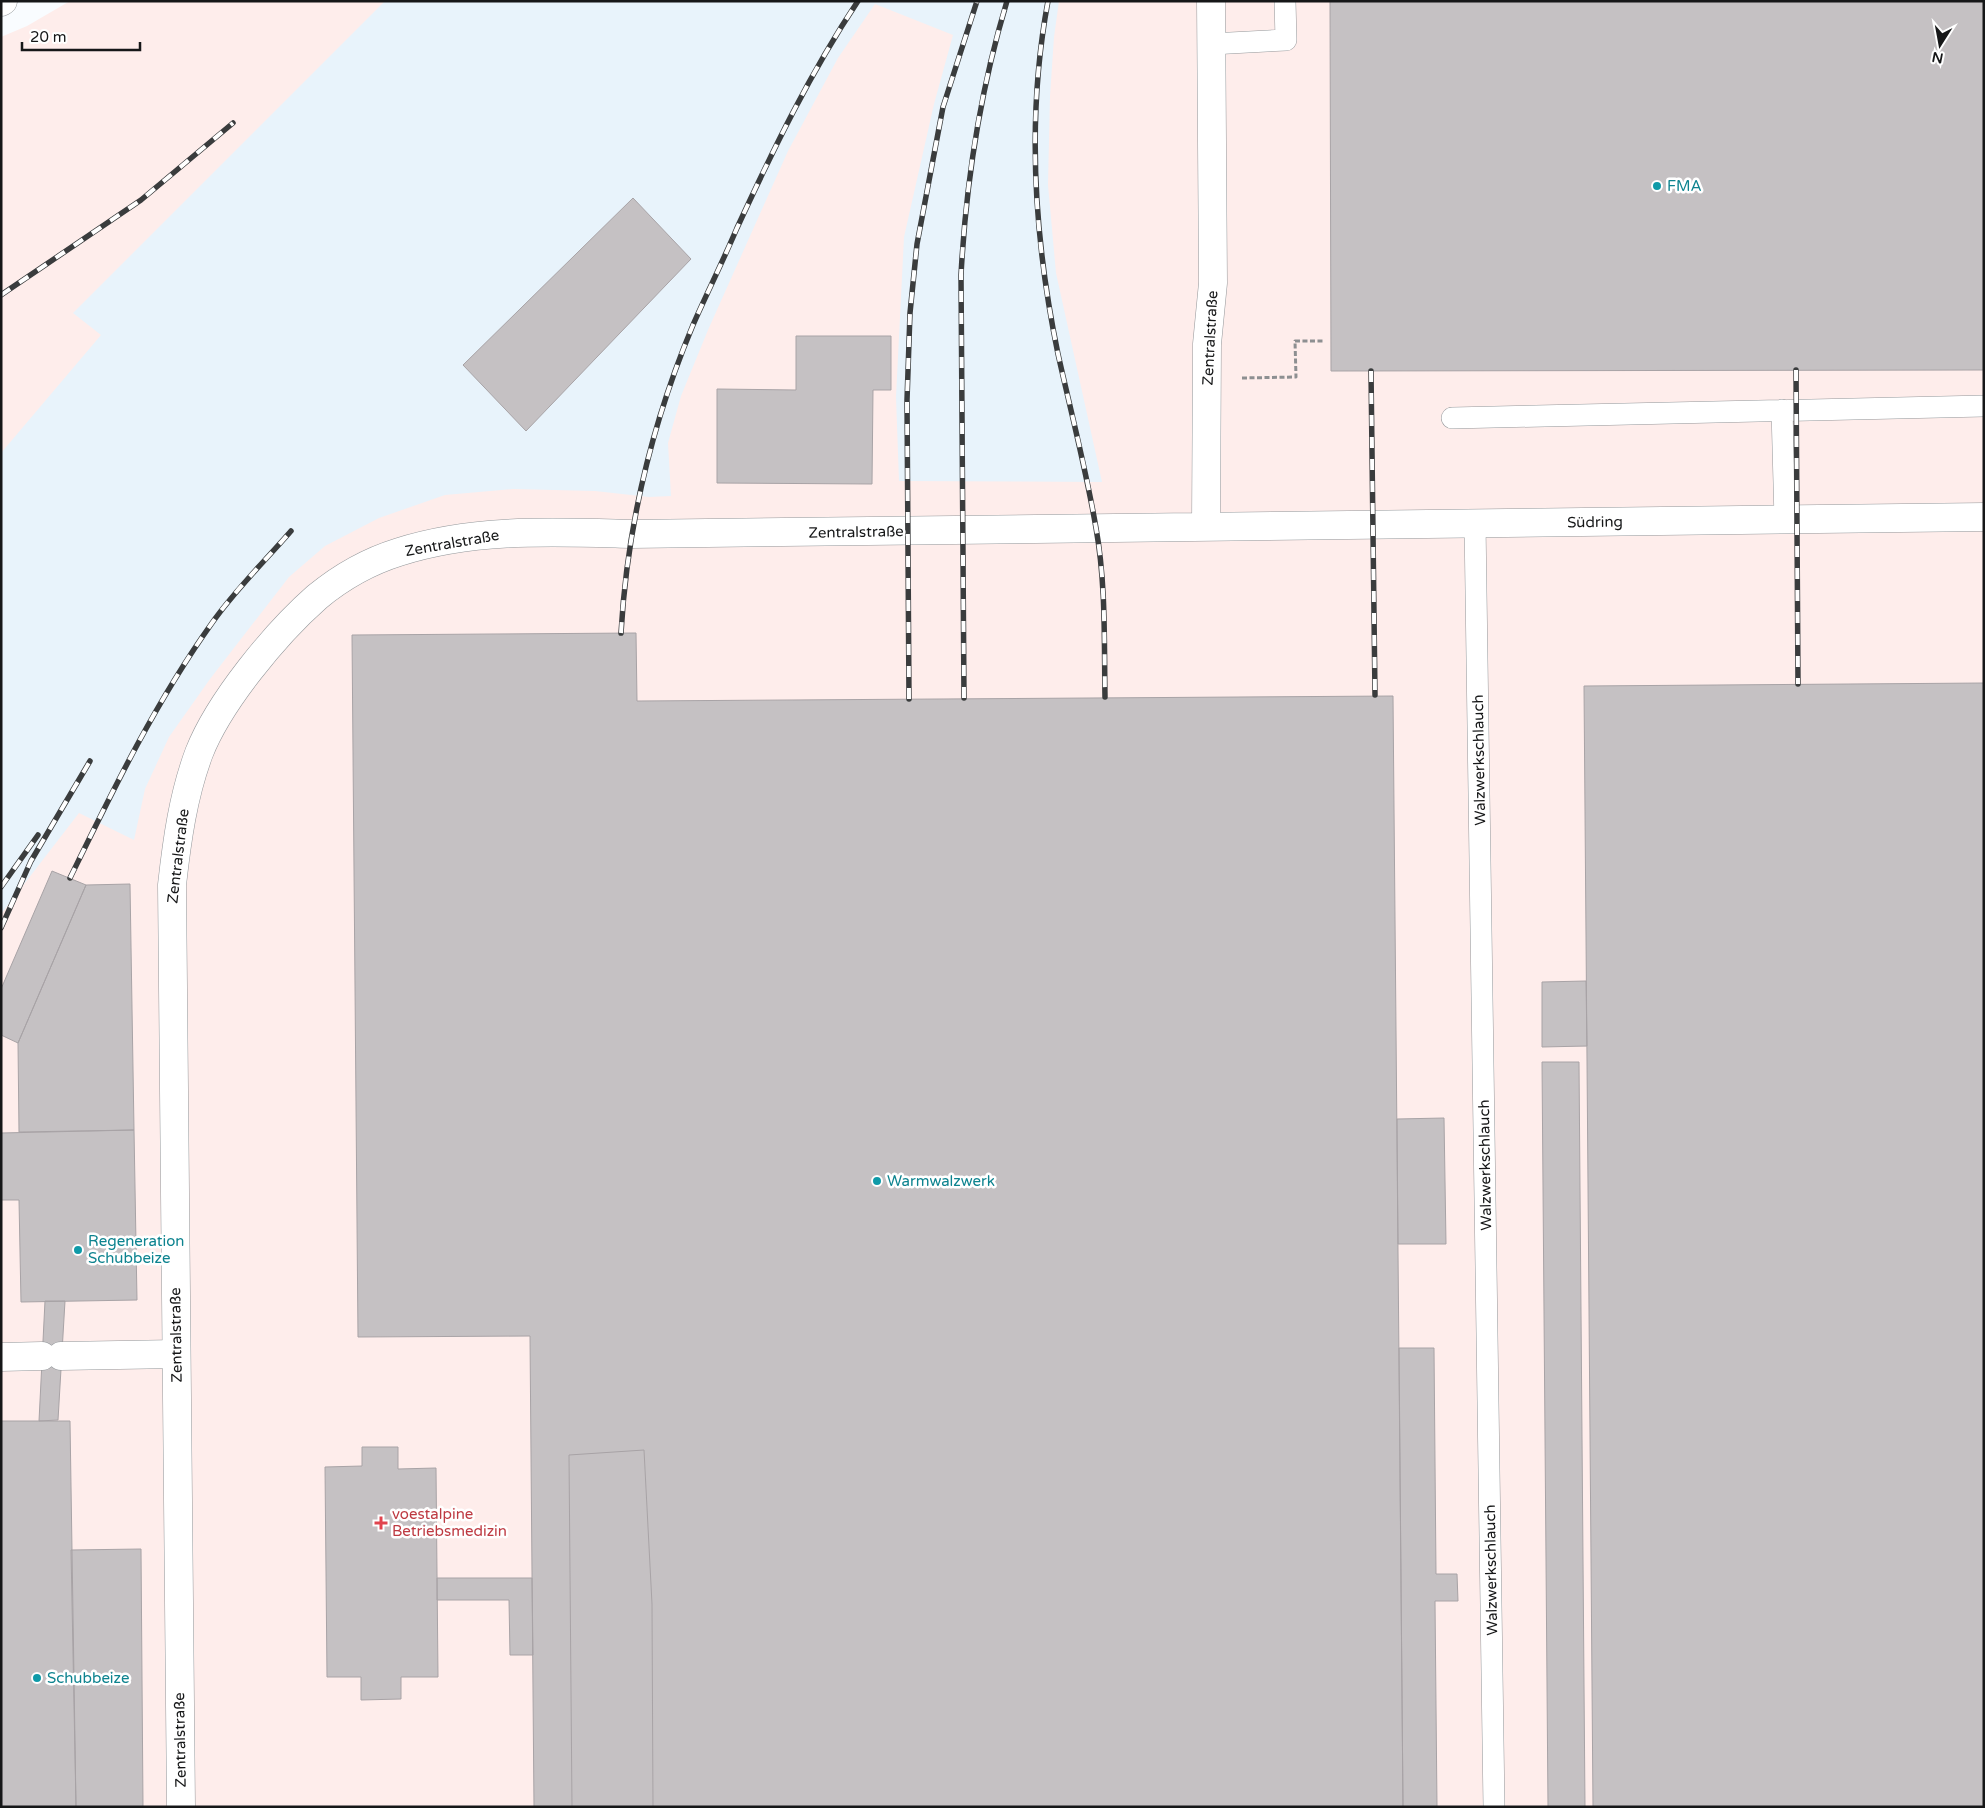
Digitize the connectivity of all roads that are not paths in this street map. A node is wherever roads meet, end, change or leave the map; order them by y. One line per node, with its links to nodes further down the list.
1 (1211, 1): 3 (street, Zentralstraße)
2 (1285, 1): 3 (lane)
3 (1211, 44): 10 (street, Zentralstraße)
4 (1984, 406): 5 (lane)
5 (1782, 410): 6 (lane); 8 (lane)
6 (1452, 418)
7 (1984, 517): 8 (street, Südring)
8 (1785, 520): 9 (street, Südring)
9 (1476, 523): 10 (street, Südring); 14 (lane, Walzwerkschlauch)
10 (1206, 527): 11 (street, Zentralstraße)
11 (176, 1354): 12 (street); 13 (street, Zentralstraße)
12 (1, 1357)
13 (181, 1807)
14 (1494, 1807)

